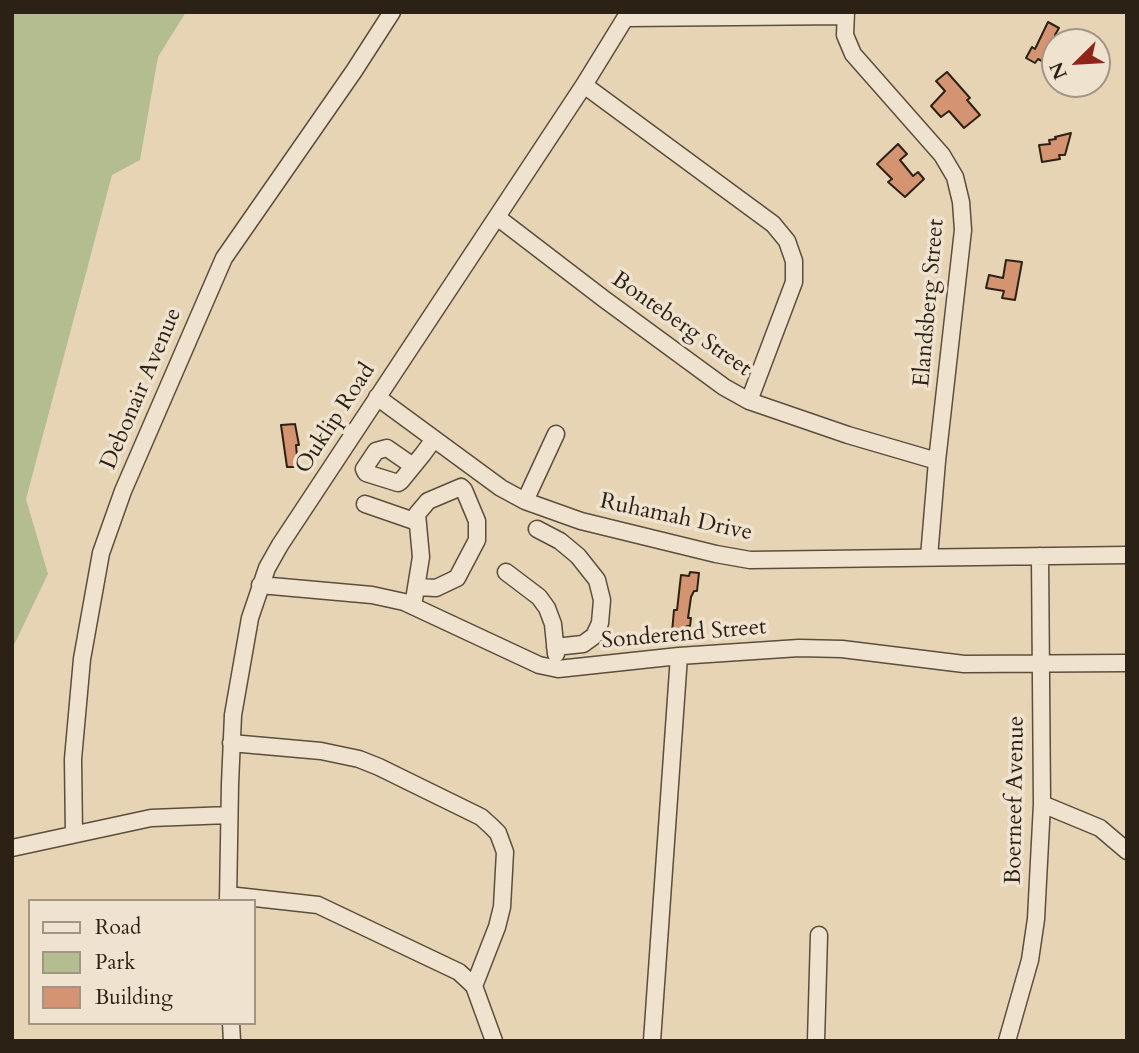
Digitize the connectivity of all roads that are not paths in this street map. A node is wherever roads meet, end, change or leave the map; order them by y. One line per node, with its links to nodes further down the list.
1 (392, 12): 31 (street, Debonair Avenue)
2 (845, 14): 3 (street, Elandsberg Street); 10 (street, Elandsberg Street)
3 (628, 15): 4 (street, Ouklip Road)
4 (584, 85): 5 (street, Ouklip Road); 7 (street)
5 (497, 217): 6 (street, Ouklip Road); 7 (street, Bonteberg Street)
6 (377, 397): 9 (street, Ruhamah Drive); 20 (street, Ouklip Road)
7 (749, 401): 10 (street, Bonteberg Street)
8 (556, 434): 12 (street)
9 (434, 439): 11 (street); 12 (street, Ruhamah Drive)
10 (937, 461): 18 (street, Elandsberg Street)
11 (413, 466)
12 (525, 501): 18 (street, Ruhamah Drive)
13 (365, 504): 14 (street)
14 (417, 522): 21 (street); 21 (street)
15 (537, 529): 23 (street)
16 (1127, 555): 17 (street, Ruhamah Drive)
17 (1040, 556): 18 (street, Ruhamah Drive); 26 (street, Boerneef Avenue)
18 (929, 557)
19 (506, 572): 23 (street)
20 (260, 584): 22 (street, Sonderend Street); 28 (street, Ouklip Road)
21 (417, 587): 22 (street)
22 (413, 606): 27 (street, Sonderend Street)
23 (555, 647): 27 (street)
24 (679, 656): 26 (street, Sonderend Street); 27 (street, Sonderend Street); 39 (street)
25 (1127, 663): 26 (street, Sonderend Street)
26 (1039, 664): 29 (street, Boerneef Avenue)
27 (558, 669)
28 (231, 743): 30 (street, Ouklip Road); 37 (street)
29 (1042, 804): 33 (street); 41 (street, Boerneef Avenue)
30 (229, 815): 31 (street); 34 (street, Ouklip Road)
31 (74, 834): 32 (street)
32 (12, 848)
33 (1127, 851)
34 (228, 898)
35 (256, 900): 37 (street)
36 (819, 934): 40 (street)
37 (474, 986): 38 (street)
38 (494, 1041)
39 (652, 1041)
40 (816, 1041)
41 (1007, 1041)

